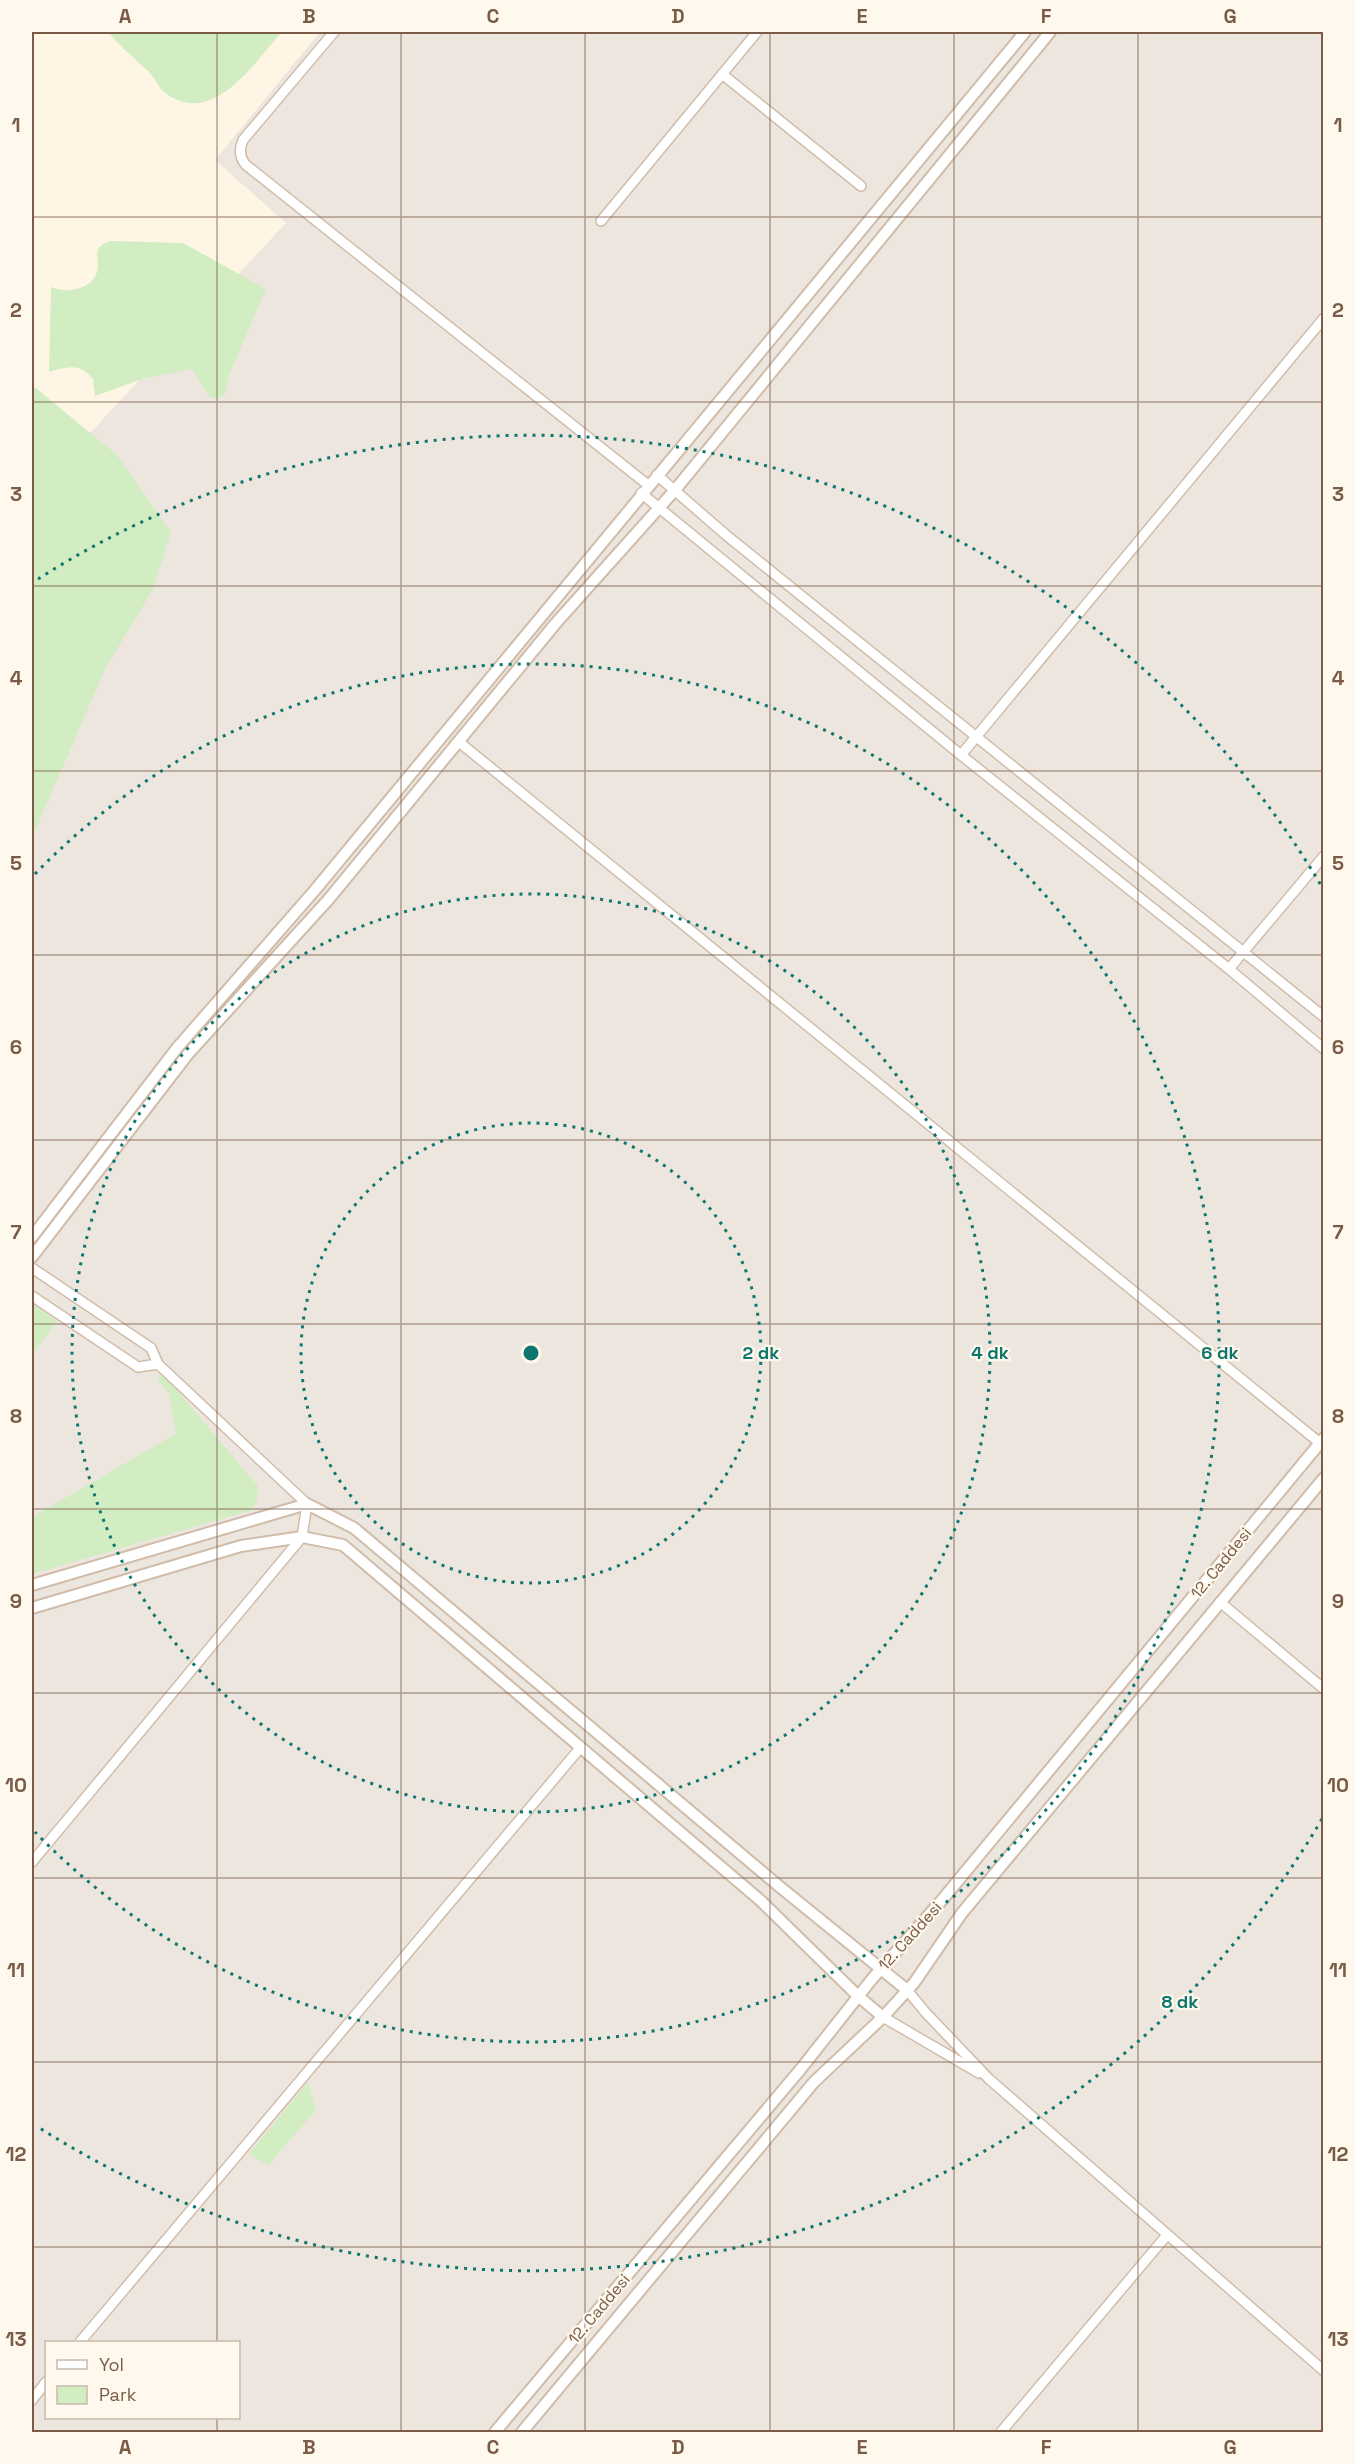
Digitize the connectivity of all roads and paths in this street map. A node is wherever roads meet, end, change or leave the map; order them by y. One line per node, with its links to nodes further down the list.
1 (334, 32): 12 (street)
2 (757, 32): 5 (street)
3 (1025, 32): 8 (street)
4 (1050, 32): 9 (street)
5 (722, 74): 6 (street); 7 (street)
6 (861, 186)
7 (601, 221)
8 (840, 257): 9 (street); 11 (street)
9 (856, 269): 13 (street)
10 (1323, 318): 15 (street)
11 (657, 475): 12 (street); 13 (street)
12 (645, 489): 14 (street); 23 (street)
13 (675, 490): 14 (street); 15 (street)
14 (659, 508): 16 (street); 17 (street)
15 (976, 737): 17 (street); 19 (street)
16 (459, 742): 24 (street); 28 (street)
17 (961, 755): 20 (street)
18 (1323, 856): 19 (street)
19 (1243, 953): 20 (street); 21 (street)
20 (1229, 969): 22 (street)
21 (1323, 1017)
22 (1323, 1048)
23 (32, 1237)
24 (32, 1257)
25 (32, 1268): 27 (street)
26 (32, 1296): 27 (street)
27 (158, 1364): 30 (street)
28 (1322, 1441): 39 (street, 12. Caddesi)
29 (1323, 1478): 33 (street, 12. Caddesi)
30 (307, 1504): 31 (street); 32 (street); 36 (street)
31 (302, 1537): 34 (street); 37 (street); 38 (street)
32 (32, 1585)
33 (1220, 1602): 35 (street); 40 (street, 12. Caddesi)
34 (32, 1608)
35 (1323, 1689)
36 (593, 1731): 37 (street); 39 (street)
37 (581, 1747): 41 (street); 45 (street)
38 (32, 1862)
39 (882, 1968): 40 (street); 41 (street, 12. Caddesi)
40 (908, 1990): 42 (street, 12. Caddesi); 43 (street)
41 (858, 1996): 42 (street); 49 (street, 12. Caddesi)
42 (883, 2017): 43 (street); 50 (street, 12. Caddesi)
43 (989, 2079): 44 (street)
44 (1167, 2235): 46 (street); 51 (street)
45 (82, 2341)
46 (1323, 2371)
47 (45, 2383): 48 (street)
48 (32, 2400)
49 (495, 2433)
50 (522, 2433)
51 (1001, 2433)

